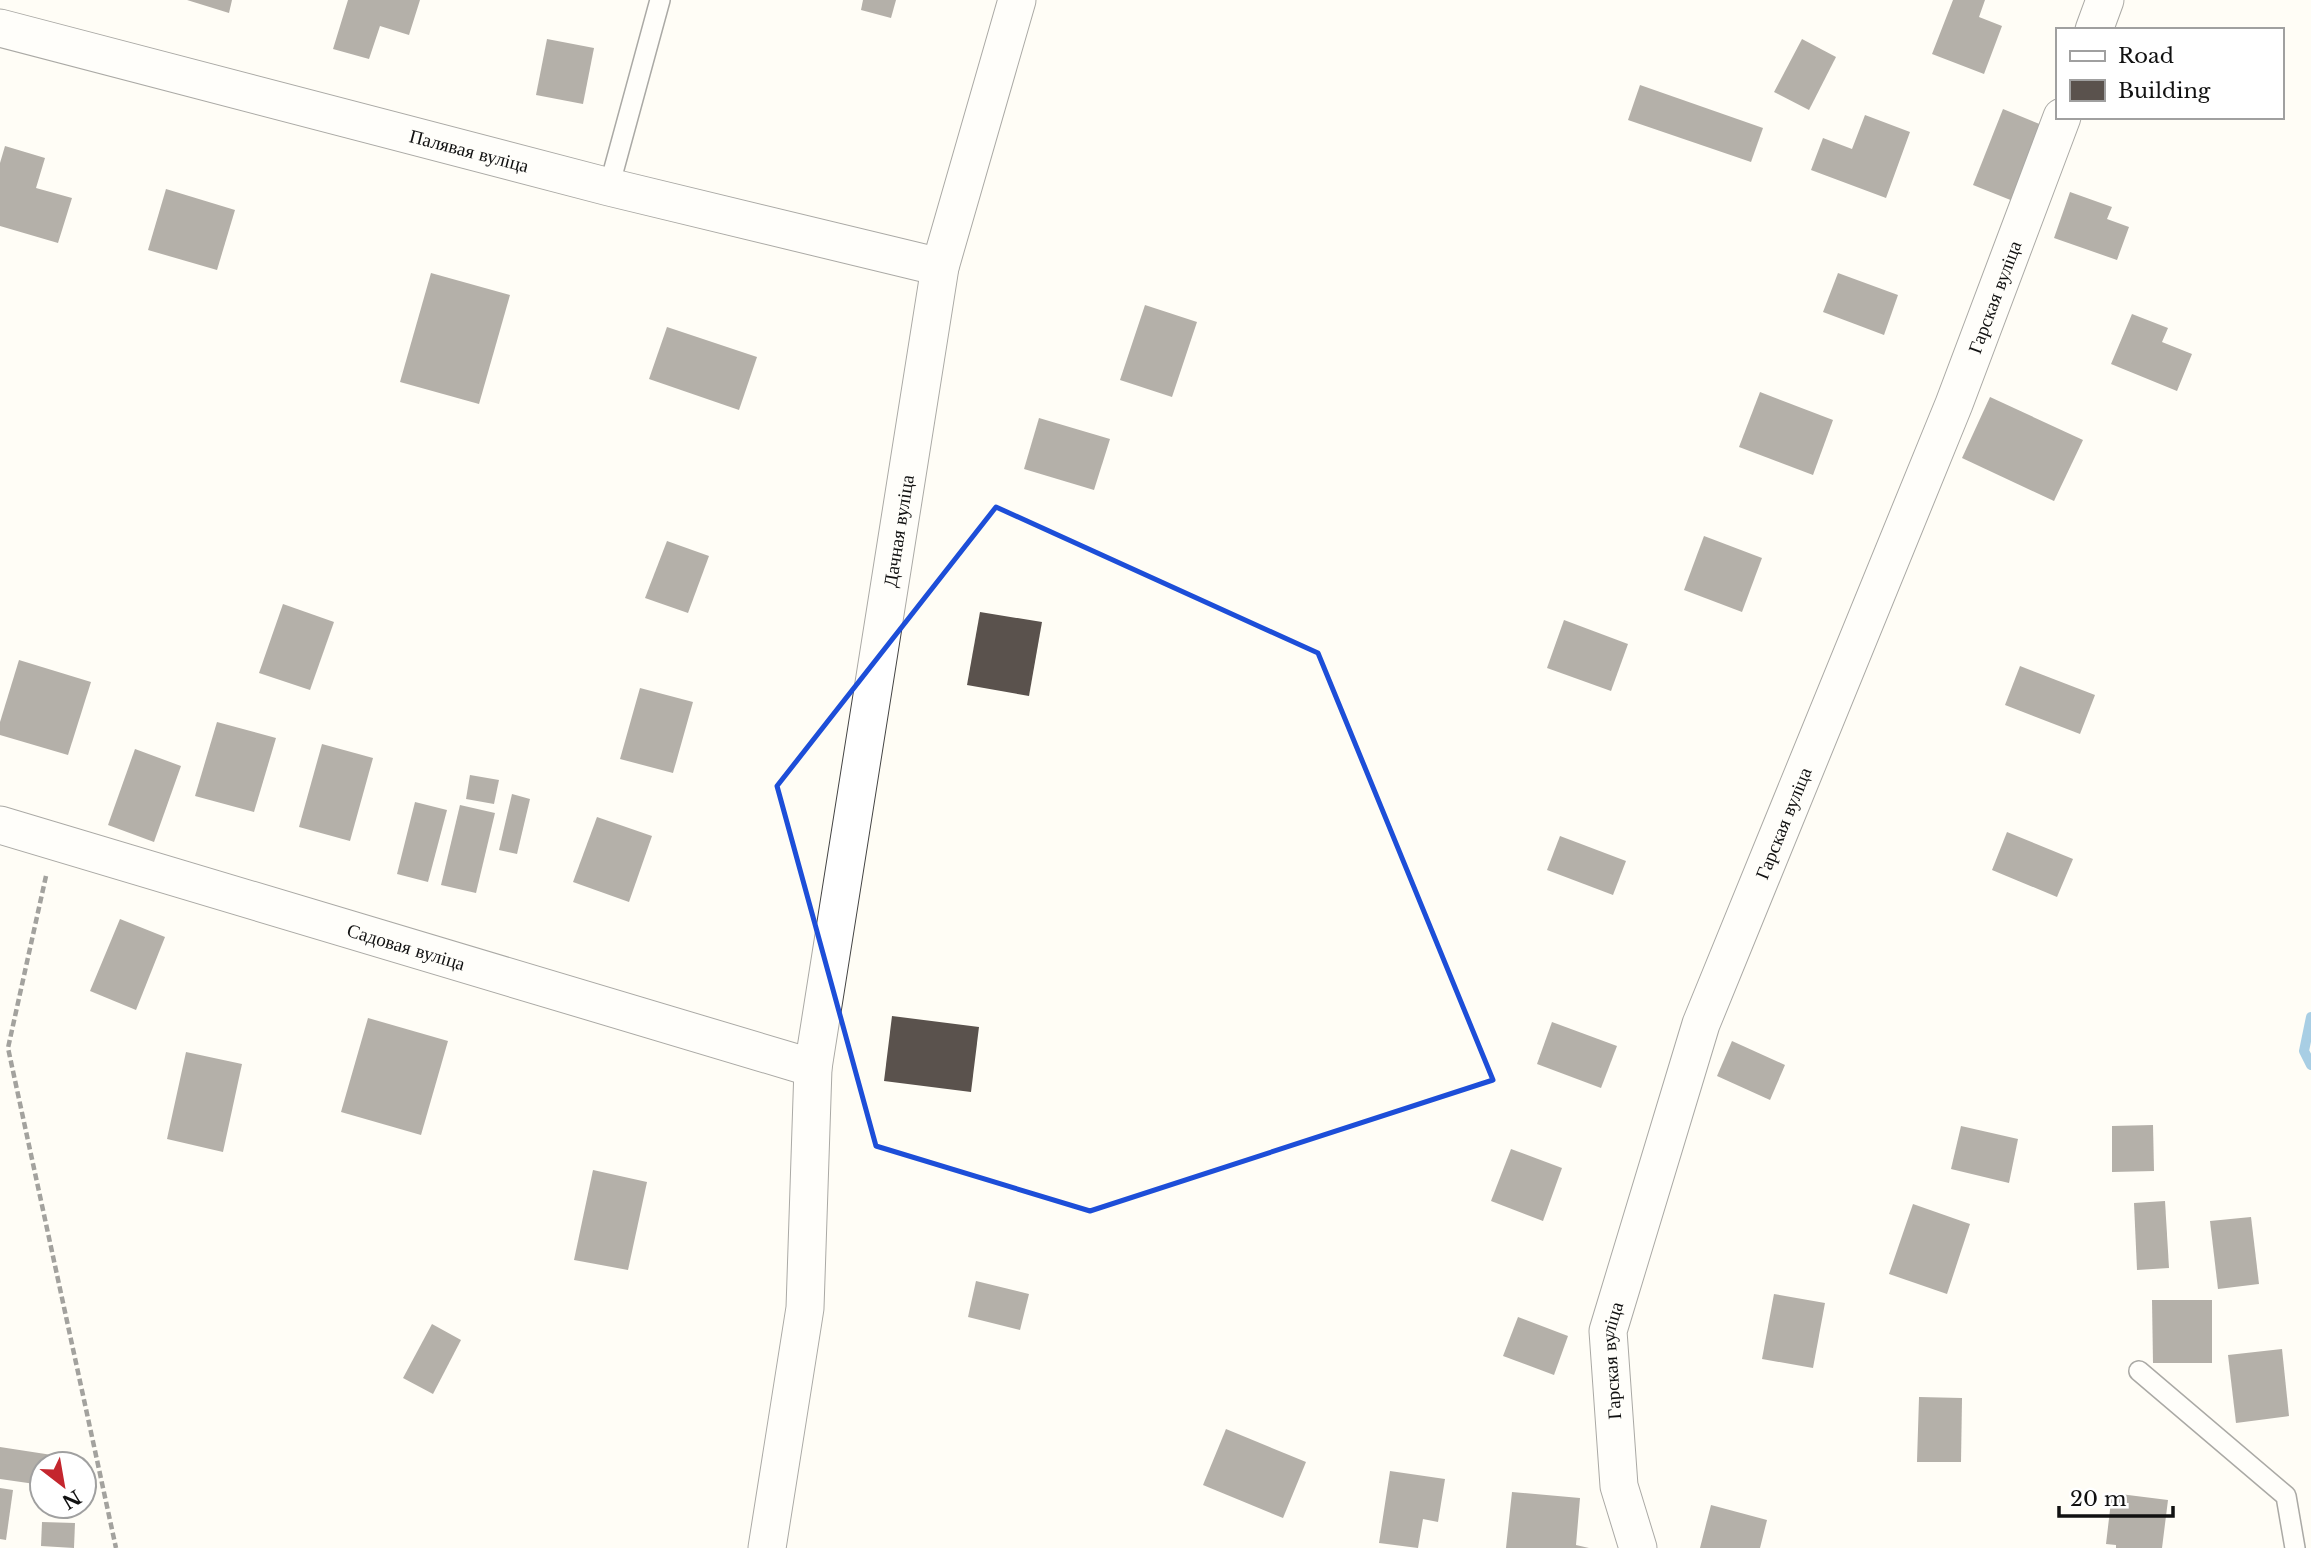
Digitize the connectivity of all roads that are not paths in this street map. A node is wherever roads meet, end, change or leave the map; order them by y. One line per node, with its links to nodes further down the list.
1 (660, 0): 7 (lane)
2 (1017, 0): 8 (street, Дачная вуліца)
3 (2105, 0): 5 (street)
4 (0, 28): 7 (street, Палявая вуліца)
5 (2095, 28)
6 (2061, 119): 13 (street, Гарская вуліца)
7 (609, 187): 8 (street, Палявая вуліца)
8 (940, 267): 10 (street, Дачная вуліца)
9 (0, 825): 10 (street, Садовая вуліца)
10 (813, 1068): 12 (street, Дачная вуліца)
11 (2138, 1371): 14 (lane)
12 (767, 1548)
13 (1638, 1548)
14 (2295, 1548)

